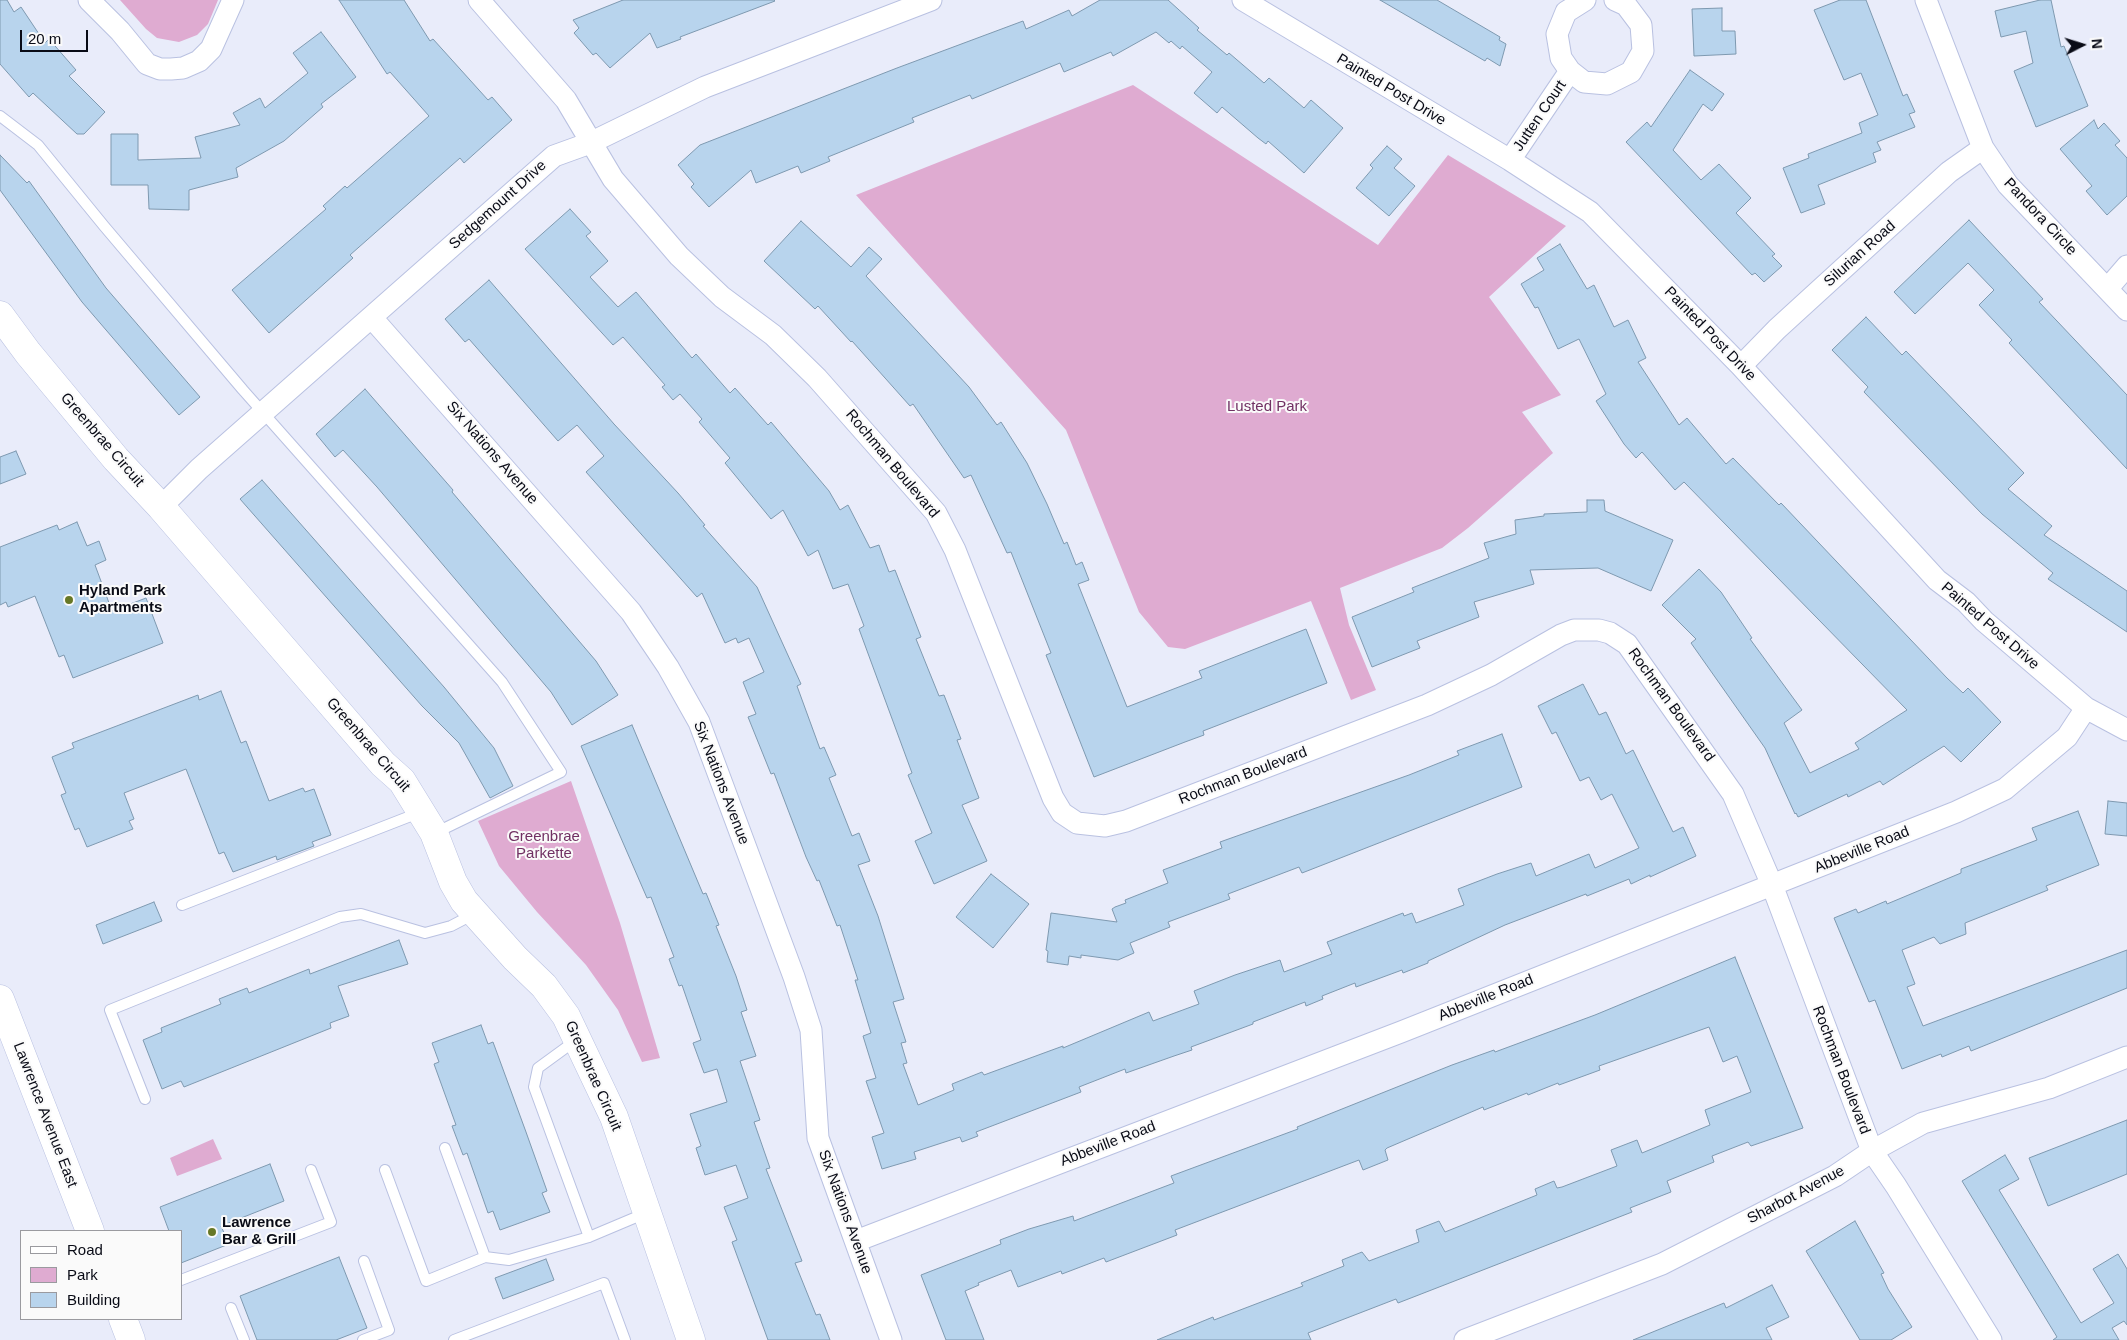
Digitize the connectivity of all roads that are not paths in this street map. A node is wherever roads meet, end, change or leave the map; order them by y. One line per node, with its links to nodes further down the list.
1 (89, 0): 2 (street)
2 (233, 0)
3 (479, 0): 11 (street, Rochman Boulevard)
4 (932, 0): 11 (street, Sedgemount Drive)
5 (1243, 0): 13 (street, Painted Post Drive)
6 (1585, 0): 9 (street, Jutten Court)
7 (1615, 0): 9 (street, Jutten Court)
8 (1926, 0): 12 (street, Pandora Circle)
9 (1570, 71): 13 (street, Jutten Court)
10 (0, 116): 20 (lane)
11 (590, 143): 18 (street, Sedgemount Drive); 25 (street, Rochman Boulevard)
12 (1983, 148): 15 (street, Pandora Circle); 19 (street, Silurian Road)
13 (1510, 160): 19 (street, Painted Post Drive)
14 (2127, 266): 15 (street)
15 (2108, 288): 16 (street, Pandora Circle)
16 (2127, 310)
17 (0, 315): 21 (street, Greenbrae Circuit)
18 (372, 318): 20 (street, Sedgemount Drive); 39 (street, Six Nations Avenue)
19 (1741, 366): 22 (street, Painted Post Drive)
20 (264, 412): 21 (street, Sedgemount Drive); 24 (lane)
21 (161, 507): 24 (street, Greenbrae Circuit)
22 (2086, 708): 23 (street, Painted Post Drive); 25 (street, Abbeville Road)
23 (2127, 730)
24 (428, 823): 26 (lane); 27 (street, Greenbrae Circuit)
25 (1772, 885): 33 (street, Rochman Boulevard); 39 (street, Abbeville Road)
26 (182, 905)
27 (475, 914): 29 (street, Greenbrae Circuit); 31 (lane)
28 (0, 999): 37 (street, Lawrence Avenue East)
29 (578, 1039): 36 (street, Greenbrae Circuit); 38 (lane)
30 (2127, 1057): 33 (street, Sharbot Avenue)
31 (145, 1099)
32 (445, 1148): 40 (lane)
33 (1872, 1151): 52 (street, Sharbot Avenue); 53 (street, Rochman Boulevard)
34 (311, 1170): 42 (lane)
35 (385, 1170): 40 (lane)
36 (646, 1213): 38 (lane); 50 (street, Greenbrae Circuit)
37 (90, 1230)
38 (588, 1237): 40 (lane)
39 (856, 1241): 51 (street, Six Nations Avenue)
40 (485, 1258)
41 (364, 1261): 47 (lane)
42 (182, 1280)
43 (231, 1308): 46 (lane)
44 (123, 1320): 45 (street)
45 (132, 1340)
46 (244, 1340)
47 (363, 1340)
48 (454, 1340): 49 (lane)
49 (625, 1340)
50 (691, 1340)
51 (891, 1340)
52 (1465, 1340)
53 (1991, 1340)

